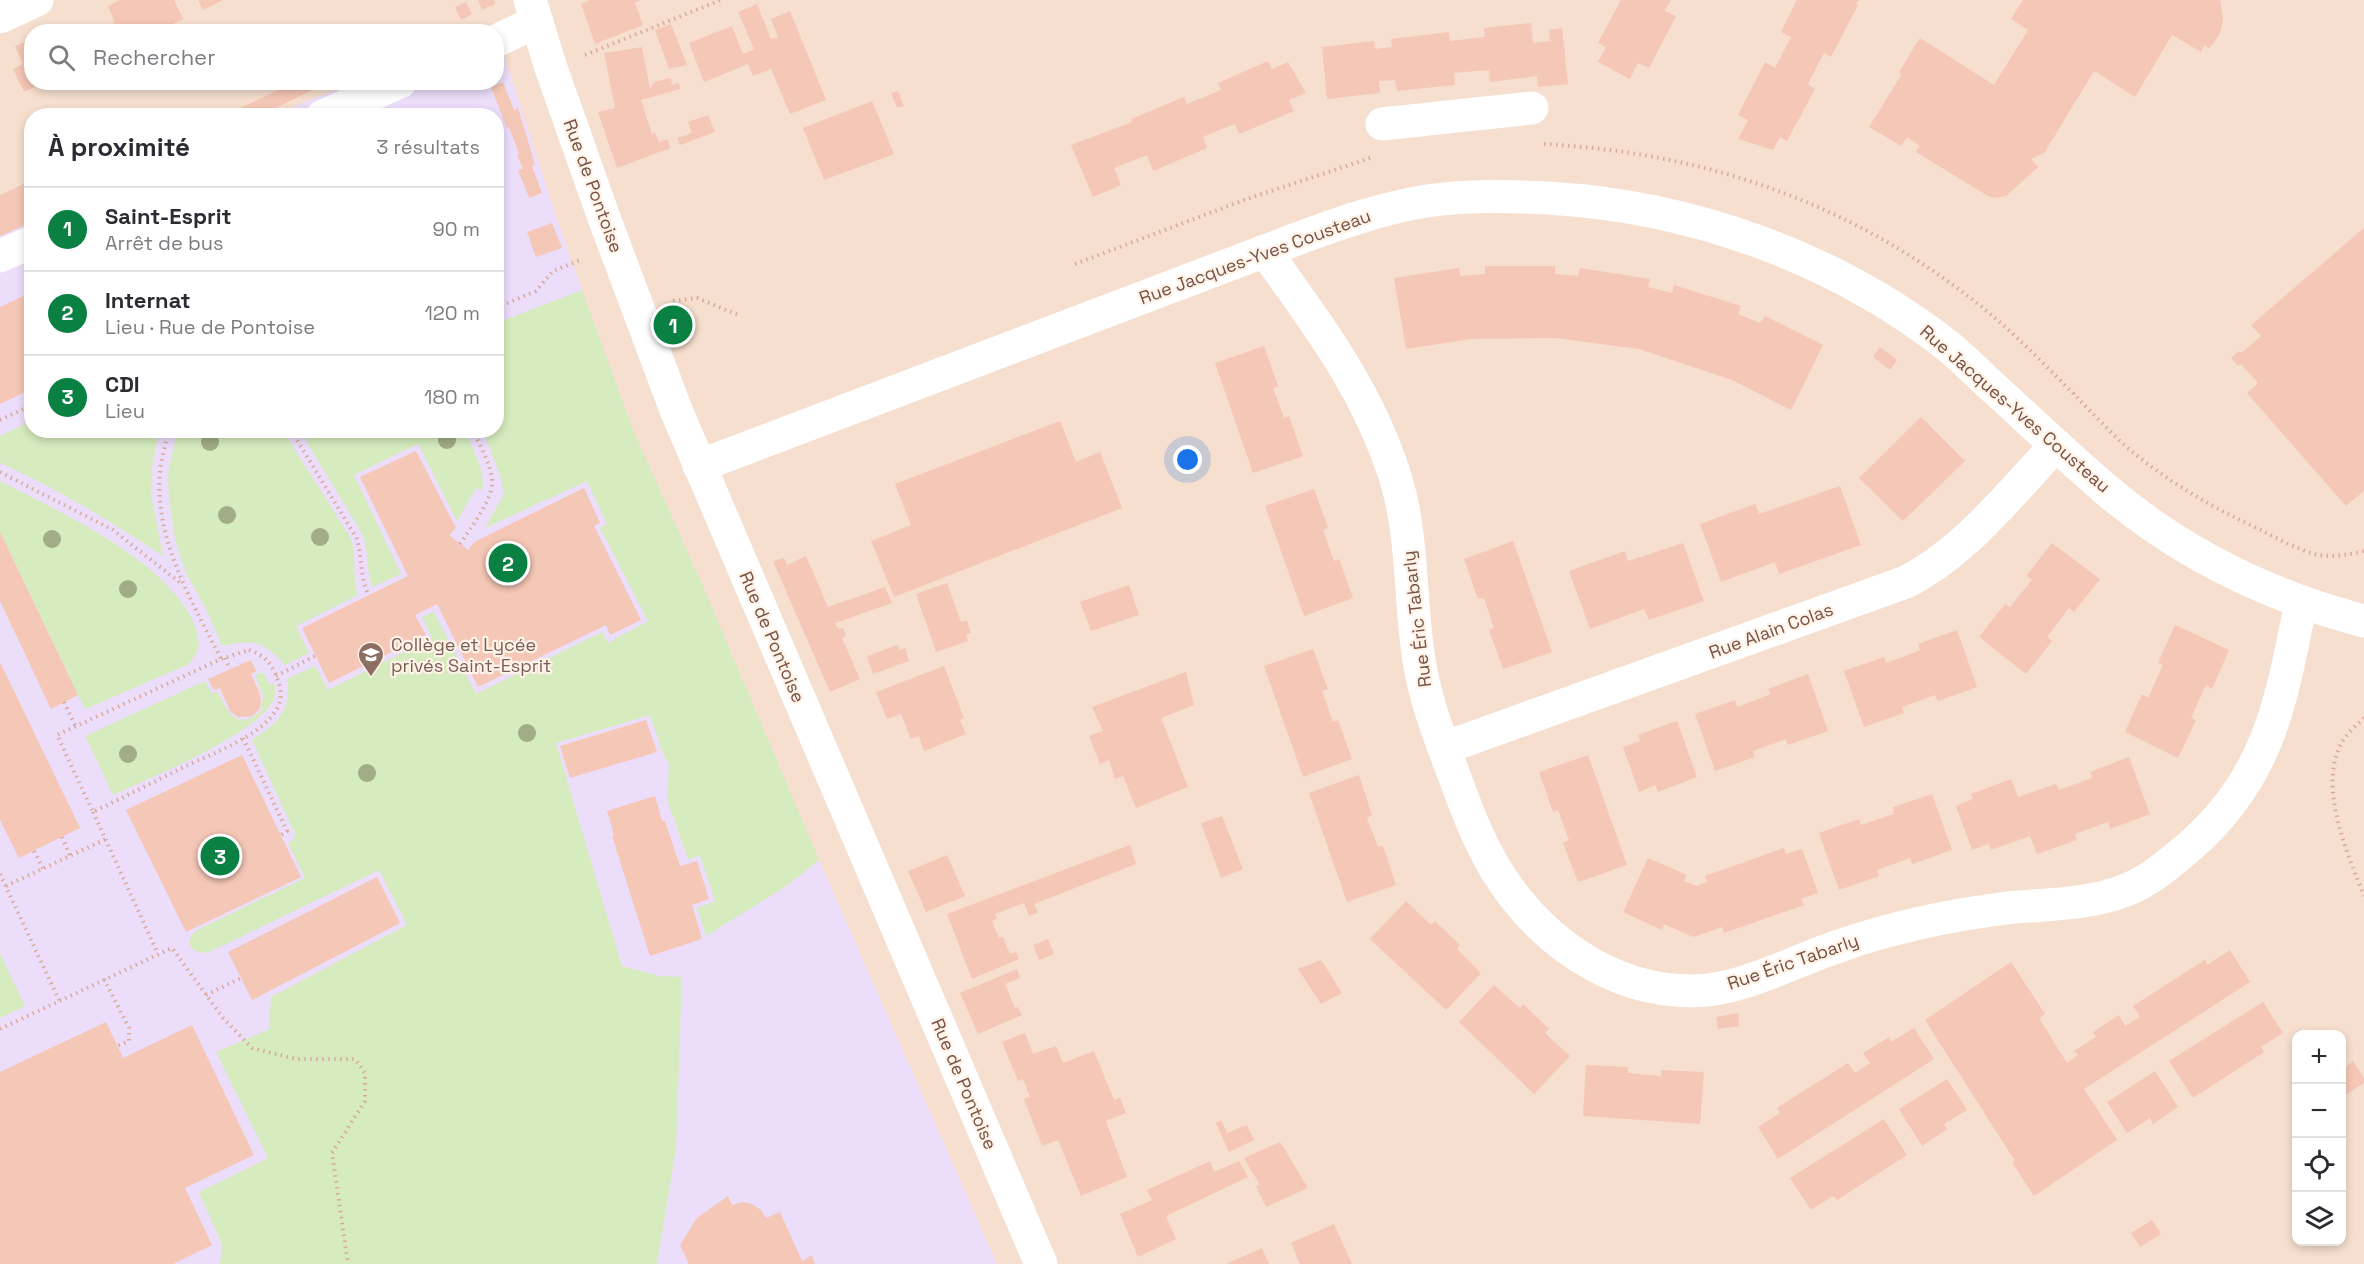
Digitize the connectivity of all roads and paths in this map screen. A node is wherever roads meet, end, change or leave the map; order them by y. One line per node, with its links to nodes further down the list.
1 (37, 0): 4 (street)
2 (721, 0): 6 (path)
3 (533, 11): 5 (street); 6 (street, Rue de Pontoise)
4 (0, 17)
5 (504, 35)
6 (551, 68): 18 (street, Rue de Pontoise)
7 (381, 90): 8 (street)
8 (341, 108)
9 (1532, 108): 10 (street)
10 (1380, 140): 15 (path)
11 (1533, 143): 29 (path)
12 (24, 246): 14 (street)
13 (1265, 251): 25 (street, Rue Jacques-Yves Cousteau); 26 (street, Rue Jacques-Yves Cousteau); 42 (street, Rue Éric Tabarly)
14 (0, 256)
15 (1075, 264)
16 (553, 271): 17 (path)
17 (504, 305)
18 (636, 307): 19 (path); 26 (street, Rue de Pontoise)
19 (741, 316)
20 (24, 409): 21 (path)
21 (0, 420)
22 (167, 438): 30 (path)
23 (296, 438): 31 (path)
24 (476, 438): 28 (path)
25 (2056, 445): 32 (street, Rue Jacques-Yves Cousteau); 42 (street, Rue Alain Colas)
26 (699, 466): 61 (street, Rue de Pontoise)
27 (0, 472): 30 (path)
28 (460, 544)
29 (2364, 551)
30 (184, 585): 35 (path)
31 (369, 596)
32 (2301, 602): 33 (street, Rue Jacques-Yves Cousteau); 42 (street, Rue Éric Tabarly)
33 (2364, 621)
34 (315, 656): 37 (path)
35 (223, 659): 36 (path); 37 (path); 40 (path)
36 (230, 669)
37 (276, 676): 41 (path)
38 (64, 702): 40 (path)
39 (2364, 718): 52 (path)
40 (75, 725): 43 (path)
41 (243, 738): 43 (path); 44 (path)
42 (1444, 748)
43 (93, 812): 46 (path)
44 (281, 835)
45 (62, 837): 48 (path)
46 (106, 839): 48 (path); 53 (path)
47 (34, 851): 49 (path)
48 (70, 856): 49 (path)
49 (43, 869): 51 (path)
50 (0, 875): 51 (path)
51 (6, 886): 57 (path)
52 (2364, 896)
53 (158, 954): 55 (path); 56 (path)
54 (241, 978): 56 (path)
55 (104, 979): 57 (path); 59 (path)
56 (206, 994): 60 (path)
57 (59, 1000): 58 (path)
58 (0, 1029)
59 (117, 1046)
60 (348, 1264)
61 (1041, 1264)

